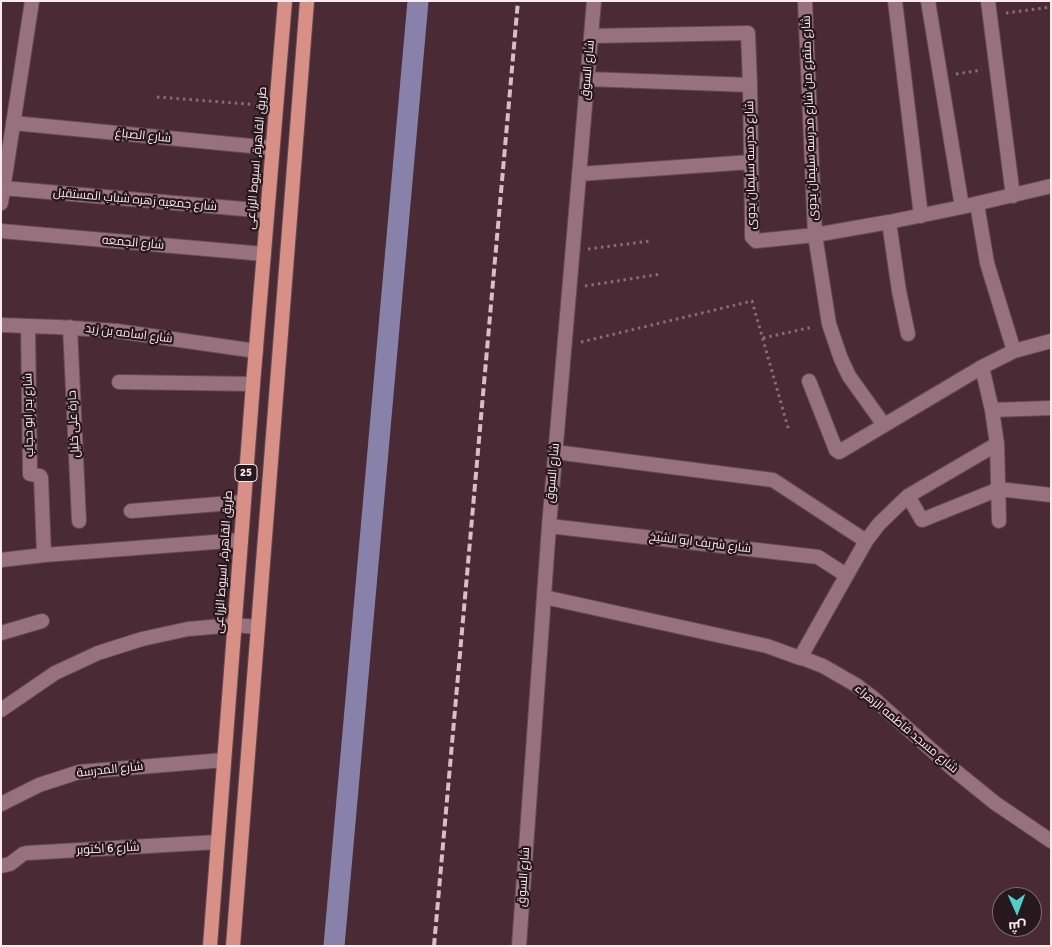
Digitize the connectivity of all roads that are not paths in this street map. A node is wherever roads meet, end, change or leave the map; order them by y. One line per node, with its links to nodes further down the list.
1 (32, 1): 12 (street)
2 (285, 1): 13 (highway, طريق القاهرة, اسيوط الزراعى / 25)
3 (307, 1): 60 (highway, 25)
4 (594, 1): 9 (street, شارع السوق)
5 (805, 1): 26 (street, شارع متفرع من شارع مدرسه سليمان بدوى)
6 (895, 1): 23 (street)
7 (928, 1): 21 (street)
8 (989, 8): 18 (street)
9 (591, 36): 10 (street, شارع السوق); 11 (street, شارع مدرسه سليمان بدوى)
10 (587, 80): 11 (street); 15 (street, شارع السوق)
11 (750, 84): 14 (street, شارع مدرسه سليمان بدوى)
12 (13, 123): 13 (street, شارع الصباغ); 17 (street)
13 (272, 148): 22 (highway, طريق القاهرة, اسيوط الزراعى / 25)
14 (751, 162): 15 (street); 26 (street, شارع مدرسه سليمان بدوى)
15 (579, 174): 43 (street, شارع السوق)
16 (1051, 186): 18 (street, شارع مدرسه سليمان بدوى)
17 (3, 188): 19 (street); 22 (street, شارع جمعيه زهره شباب المستقبل)
18 (1013, 196): 20 (street, شارع مدرسه سليمان بدوى)
19 (1, 203)
20 (977, 204): 21 (street, شارع مدرسه سليمان بدوى); 34 (street)
21 (962, 207): 23 (street, شارع مدرسه سليمان بدوى)
22 (267, 211): 27 (highway, طريق القاهرة, اسيوط الزراعى / 25)
23 (921, 216): 24 (street, شارع مدرسه سليمان بدوى)
24 (889, 222): 26 (street, شارع مدرسه سليمان بدوى); 31 (street)
25 (1, 231): 27 (street, شارع الجمعه)
26 (815, 235): 41 (street, شارع متفرع من شارع مدرسه سليمان بدوى)
27 (264, 254): 33 (highway, طريق القاهرة, اسيوط الزراعى / 25)
28 (1, 326): 29 (street, شارع اسامه بن زيد)
29 (28, 326): 30 (street, شارع اسامه بن زيد); 54 (street, شارع بدر ابو حجاب)
30 (70, 327): 33 (street, شارع اسامه بن زيد); 49 (street, حارة على خليل)
31 (908, 334)
32 (1051, 341): 34 (street)
33 (256, 350): 38 (highway, طريق القاهرة, اسيوط الزراعى / 25)
34 (1014, 351): 35 (street)
35 (982, 367): 40 (street); 41 (street)
36 (809, 381): 41 (street)
37 (119, 382): 38 (street)
38 (253, 384): 47 (highway, طريق القاهرة, اسيوط الزراعى / 25)
39 (1051, 408): 40 (street)
40 (992, 410): 42 (street)
41 (884, 425)
42 (997, 444): 44 (street); 46 (street)
43 (555, 452): 51 (street, شارع السوق); 53 (street)
44 (999, 489): 45 (street); 46 (street); 50 (street)
45 (1051, 495)
46 (908, 496): 53 (street)
47 (244, 502): 48 (street); 52 (highway, طريق القاهرة, اسيوط الزراعى / 25)
48 (131, 511)
49 (79, 521)
50 (1000, 521)
51 (549, 526): 56 (street, شارع شريف ابو الشيخ); 57 (street, شارع السوق)
52 (241, 540): 54 (street); 59 (highway, طريق القاهرة, اسيوط الزراعى / 25)
53 (866, 541): 56 (street)
54 (44, 554): 55 (street)
55 (1, 560)
56 (846, 575): 62 (street)
57 (544, 597): 62 (street, شارع مسجد فاطمه الزهراء); 71 (street, شارع السوق)
58 (42, 621): 61 (street)
59 (234, 625): 60 (street); 63 (street); 64 (highway, طريق القاهرة, اسيوط الزراعى / 25)
60 (258, 627): 70 (highway, 25)
61 (1, 633)
62 (800, 658): 66 (street, شارع مسجد فاطمه الزهراء)
63 (1, 710)
64 (224, 760): 65 (street, شارع المدرسة); 67 (highway, طريق القاهرة, اسيوط الزراعى / 25)
65 (1, 804)
66 (1051, 841)
67 (218, 842): 68 (street, شارع 6 اكتوبر); 69 (highway, طريق القاهرة, اسيوط الزراعى / 25)
68 (1, 866)
69 (210, 946)
70 (233, 946)
71 (519, 946)

